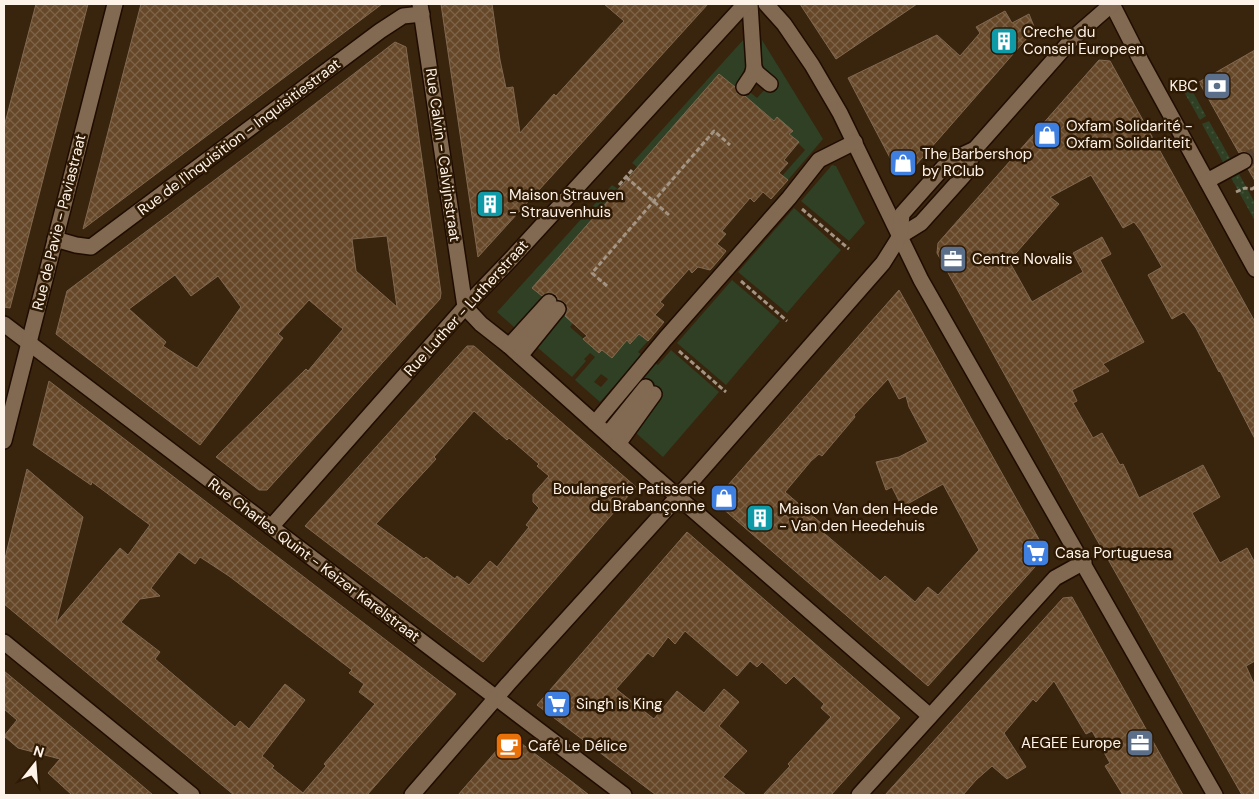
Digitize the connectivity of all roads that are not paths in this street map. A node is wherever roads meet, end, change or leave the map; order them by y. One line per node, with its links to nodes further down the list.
1 (115, 4): 12 (street, Rue de Pavie - Paviastraat)
2 (745, 4): 15 (street, Rue Luther - Lutherstraat)
3 (750, 4): 7 (street)
4 (766, 4): 8 (street)
5 (1112, 4): 10 (street); 11 (street)
6 (421, 9): 12 (street, Rue de l'Inquisition - Inquisitiestraat); 15 (street, Rue Calvin - Calvijnstraat)
7 (757, 88)
8 (855, 142): 11 (street); 20 (street)
9 (1244, 161): 10 (street)
10 (1207, 181): 13 (street)
11 (900, 236): 23 (street); 25 (street)
12 (55, 239): 17 (street, Rue de Pavie - Paviastraat)
13 (1255, 269)
14 (553, 306): 18 (street)
15 (465, 307): 18 (street); 24 (street, Rue Luther - Lutherstraat)
16 (4, 324): 17 (street, Rue Charles Quint - Keizer Karelstraat)
17 (29, 342): 22 (street, Rue de Pavie - Paviastraat); 24 (street, Rue Charles Quint - Keizer Karelstraat)
18 (514, 351): 20 (street)
19 (650, 390): 21 (street)
20 (595, 423): 21 (street)
21 (613, 439): 23 (street)
22 (4, 441)
23 (678, 496): 27 (street); 28 (street)
24 (271, 527): 27 (street, Rue Charles Quint - Keizer Karelstraat)
25 (1084, 562): 28 (street); 33 (street)
26 (4, 642): 29 (street)
27 (496, 699): 30 (street); 31 (street, Rue Charles Quint - Keizer Karelstraat)
28 (930, 716): 32 (street)
29 (192, 795)
30 (412, 795)
31 (624, 795)
32 (859, 795)
33 (1215, 795)

